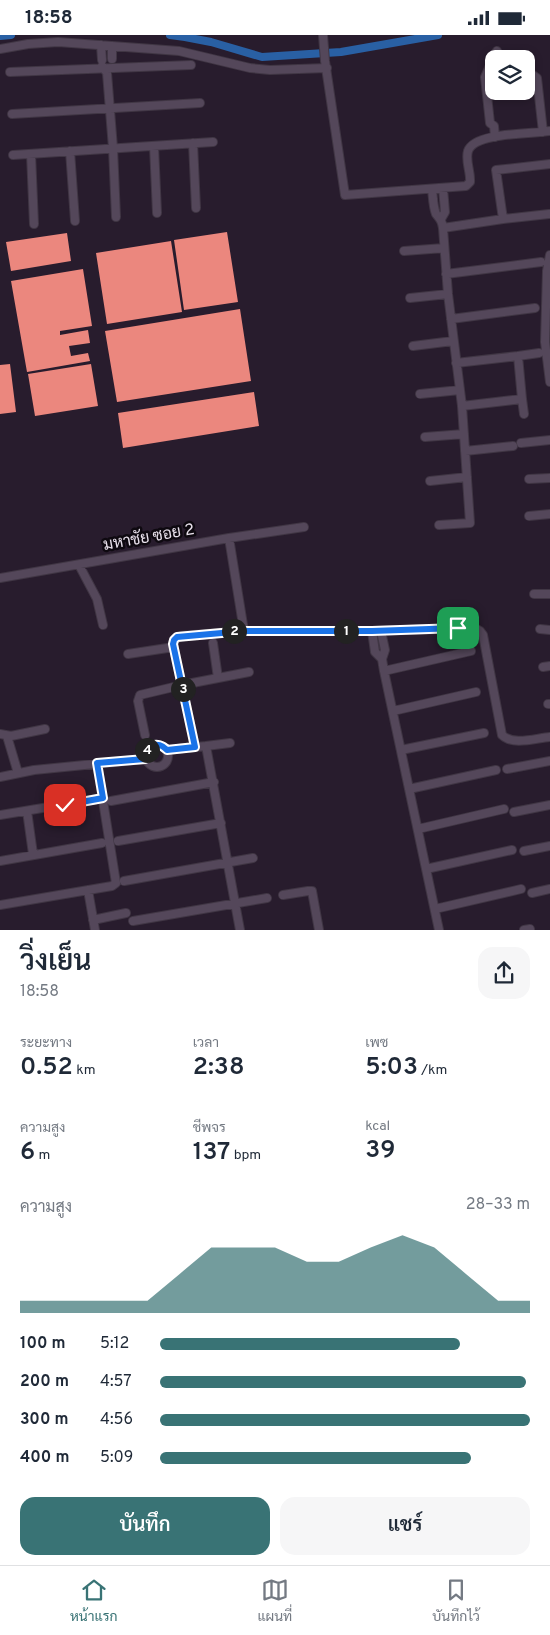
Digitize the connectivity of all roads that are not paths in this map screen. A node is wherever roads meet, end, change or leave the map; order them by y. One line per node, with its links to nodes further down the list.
1 (323, 35): 7 (street)
2 (101, 45): 3 (street); 4 (street); 5 (street)
3 (112, 46): 5 (street); 7 (street)
4 (0, 49)
5 (107, 65): 6 (street); 8 (street); 12 (street)
6 (191, 65)
7 (326, 65): 27 (street)
8 (10, 72)
9 (535, 77): 15 (street)
10 (488, 100): 14 (street)
11 (200, 103): 12 (street)
12 (110, 108): 13 (street); 21 (street)
13 (12, 114)
14 (490, 123): 16 (street); 17 (street)
15 (547, 132): 16 (street)
16 (495, 137): 17 (street)
17 (482, 139): 26 (street)
18 (213, 142): 19 (street)
19 (193, 143): 20 (street); 28 (street)
20 (154, 146): 21 (street); 29 (street)
21 (113, 148): 22 (street); 31 (street)
22 (70, 151): 23 (street); 34 (street)
23 (31, 154): 24 (street); 35 (street)
24 (13, 155)
25 (550, 163): 33 (street)
26 (443, 188): 27 (street); 32 (street)
27 (432, 189): 32 (street)
28 (196, 208)
29 (156, 213)
30 (549, 214): 33 (street)
31 (116, 217)
32 (441, 219): 36 (street)
33 (502, 219): 36 (street)
34 (75, 221)
35 (34, 224)
36 (443, 228): 37 (street)
37 (444, 248): 38 (street); 42 (street)
38 (404, 251)
39 (550, 255): 41 (street)
40 (541, 262): 42 (street)
41 (549, 271): 45 (street)
42 (446, 274): 43 (street)
43 (448, 294): 44 (street); 47 (street)
44 (410, 298)
45 (548, 306): 49 (street)
46 (535, 308): 47 (street)
47 (451, 319): 48 (street)
48 (453, 341): 50 (street); 53 (street)
49 (548, 342): 54 (street)
50 (413, 346)
51 (540, 353): 52 (street)
52 (518, 356): 53 (street); 57 (street)
53 (456, 363): 55 (street)
54 (550, 380)
55 (460, 390): 56 (street); 58 (street)
56 (420, 394)
57 (522, 399): 58 (street); 59 (street)
58 (462, 406): 60 (street)
59 (524, 414)
60 (464, 434): 61 (street); 63 (street)
61 (425, 437)
62 (550, 440): 63 (street)
63 (465, 451): 64 (street)
64 (467, 477): 67 (street); 70 (street)
65 (550, 478): 66 (street)
66 (529, 479)
67 (430, 481)
68 (550, 515): 69 (street)
69 (529, 516)
70 (438, 525)
71 (304, 527): 72 (street, มหาชัย ซอย 2)
72 (229, 538): 73 (street, มหาชัย ซอย 2); 80 (street)
73 (79, 565): 74 (street, มหาชัย ซอย 2); 77 (street)
74 (0, 578)
75 (534, 594): 76 (street)
76 (550, 594)
77 (103, 625)
78 (540, 629): 79 (street)
79 (550, 629)
80 (244, 631): 81 (street); 84 (street)
81 (372, 631): 82 (street); 87 (street)
82 (381, 631): 87 (street); 98 (street)
83 (213, 643): 90 (street)
84 (174, 647): 86 (street); 91 (street)
85 (471, 651): 88 (street)
86 (128, 654)
87 (382, 659): 88 (street)
88 (384, 671): 93 (street)
89 (249, 672): 90 (street)
90 (218, 677): 91 (street)
91 (182, 685): 97 (street); 101 (street)
92 (476, 693): 93 (street)
93 (393, 711): 103 (street)
94 (45, 729): 96 (street)
95 (484, 733): 103 (street)
96 (3, 735): 109 (street)
97 (145, 735)
98 (550, 737)
99 (230, 743): 100 (street)
100 (206, 746): 101 (street); 111 (street)
101 (195, 747): 102 (street)
102 (167, 750): 104 (street); 104 (street)
103 (401, 750): 112 (street)
104 (145, 759): 106 (street)
105 (550, 761): 107 (street)
106 (97, 763): 109 (street); 113 (street)
107 (507, 769)
108 (496, 770): 112 (street)
109 (18, 773): 110 (street)
110 (0, 777)
111 (214, 782): 113 (street); 119 (street)
112 (409, 789): 120 (street)
113 (107, 800): 116 (street); 134 (street)
114 (550, 805): 117 (street)
115 (504, 809): 120 (street)
116 (27, 811): 118 (street); 126 (street)
117 (514, 812)
118 (0, 815)
119 (221, 823): 121 (street); 129 (street)
120 (418, 829): 130 (street)
121 (118, 841)
122 (102, 843): 126 (street)
123 (550, 846): 125 (street)
124 (512, 850): 130 (street)
125 (524, 851)
126 (33, 854): 128 (street)
127 (253, 857): 129 (street)
128 (0, 861)
129 (227, 861): 131 (street); 138 (street)
130 (426, 869): 140 (street)
131 (124, 881)
132 (521, 889): 140 (street)
133 (550, 889): 135 (street)
134 (88, 890): 139 (street); 142 (street)
135 (532, 893)
136 (283, 895): 146 (street)
137 (267, 898): 138 (street)
138 (235, 903): 143 (street); 145 (street)
139 (0, 905)
140 (434, 909): 147 (street)
141 (126, 913): 142 (street)
142 (93, 920): 144 (street)
143 (133, 921)
144 (92, 929)
145 (240, 930)
146 (317, 930)
147 (439, 930)

